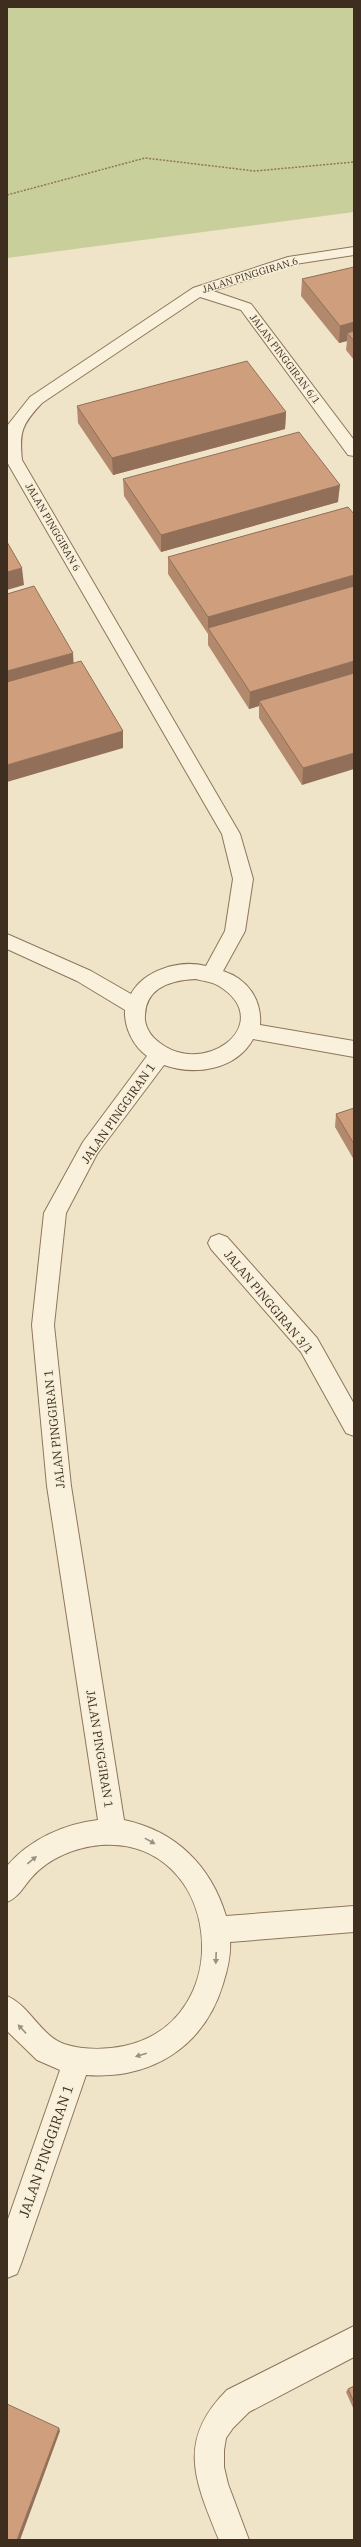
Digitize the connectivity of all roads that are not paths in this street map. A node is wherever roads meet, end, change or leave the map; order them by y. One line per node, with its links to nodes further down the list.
1 (354, 251): 2 (street, JALAN PINGGIRAN 6)
2 (198, 291): 3 (street, JALAN PINGGIRAN 6/1); 5 (street, JALAN PINGGIRAN 6)
3 (354, 451)
4 (9, 947): 6 (street)
5 (212, 973): 6 (street); 7 (street)
6 (135, 1006): 9 (street)
7 (250, 1031): 8 (street); 9 (street)
8 (354, 1049)
9 (160, 1055): 12 (street, JALAN PINGGIRAN 1)
10 (218, 1242): 11 (street, JALAN PINGGIRAN 3/1)
11 (354, 1426)
12 (113, 1832): 13 (street, one-way to 12); 15 (street, one-way to 15)
13 (7, 1889)
14 (354, 1919): 15 (street)
15 (217, 1930): 17 (street, one-way to 17)
16 (7, 2010): 17 (street, one-way to 16)
17 (78, 2061): 18 (street, JALAN PINGGIRAN 1)
18 (7, 2264)
19 (354, 2341): 20 (street)
20 (234, 2540)

